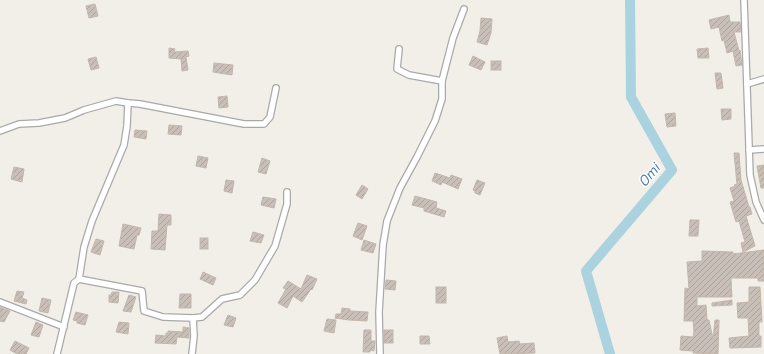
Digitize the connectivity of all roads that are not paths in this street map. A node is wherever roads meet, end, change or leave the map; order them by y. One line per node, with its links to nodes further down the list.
1 (744, 0): 6 (street)
2 (464, 9): 5 (street)
3 (399, 49): 5 (street)
4 (764, 79): 6 (street)
5 (442, 81): 20 (street)
6 (747, 84): 11 (street)
7 (276, 88): 8 (street)
8 (128, 103): 9 (street); 14 (street)
9 (0, 131)
10 (764, 149): 11 (street)
11 (749, 150): 13 (street)
12 (287, 192): 16 (street)
13 (764, 220)
14 (79, 279): 16 (street); 17 (street)
15 (0, 302): 17 (street)
16 (193, 318): 19 (street)
17 (64, 327): 18 (street)
18 (57, 354)
19 (192, 354)
20 (380, 354)

